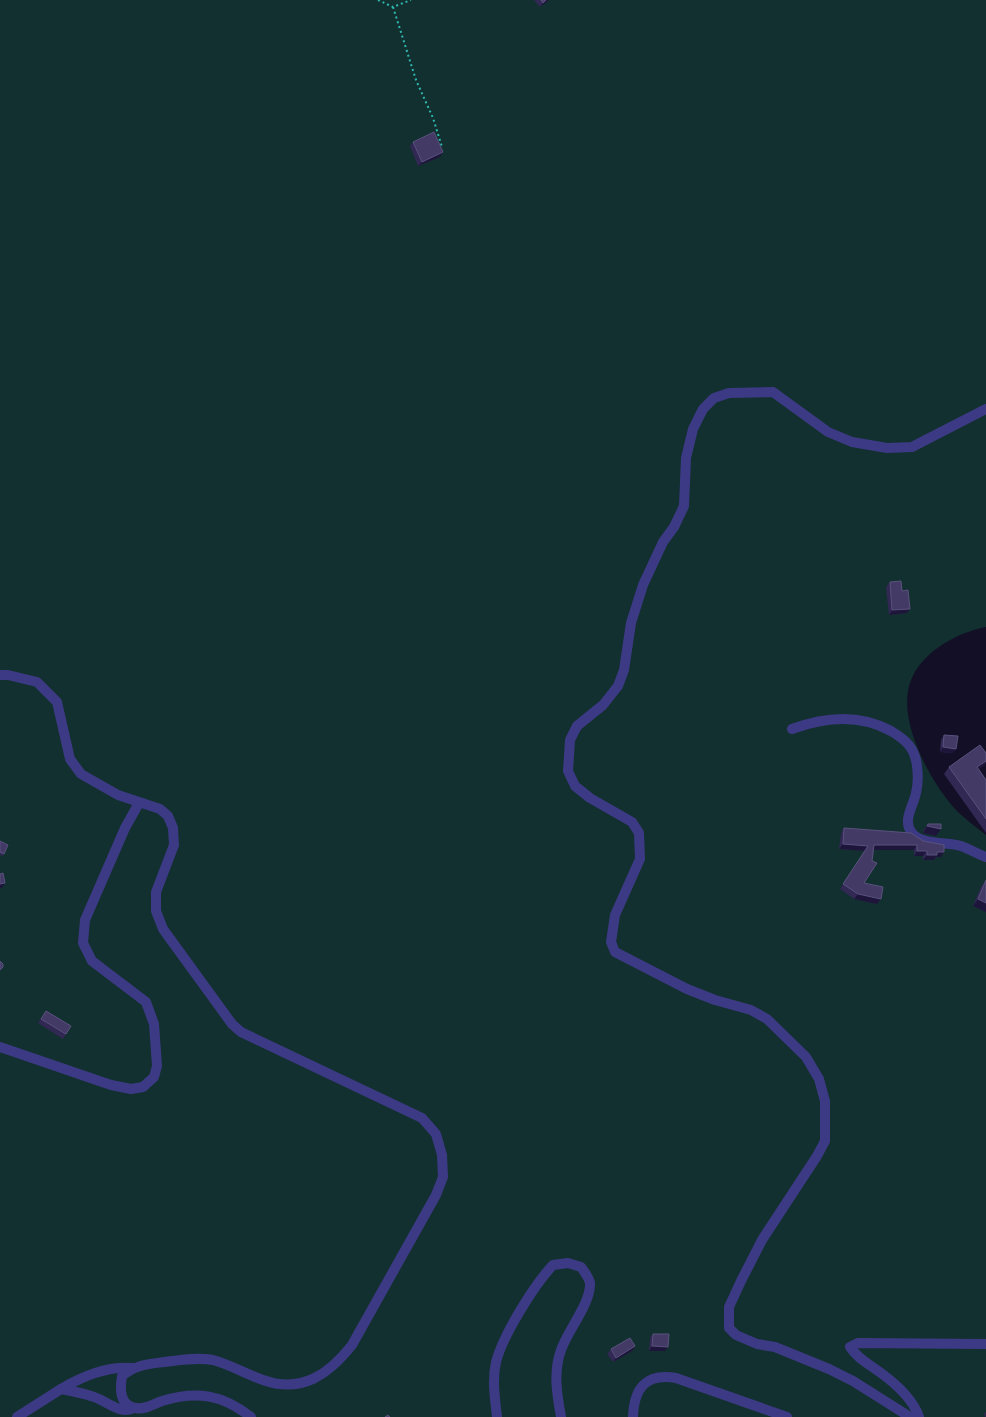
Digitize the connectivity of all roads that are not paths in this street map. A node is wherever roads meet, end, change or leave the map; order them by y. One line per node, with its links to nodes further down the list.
1 (986, 409): 17 (street)
2 (0, 675): 4 (street)
3 (792, 730): 5 (street)
4 (139, 803): 6 (street); 8 (street)
5 (986, 857)
6 (0, 1047)
7 (986, 1344): 18 (street)
8 (132, 1368): 9 (street); 10 (street)
9 (60, 1389): 10 (street); 11 (street)
10 (134, 1408): 12 (street)
11 (17, 1417)
12 (252, 1417)
13 (497, 1417): 14 (street)
14 (561, 1417)
15 (633, 1417): 16 (street)
16 (787, 1417)
17 (910, 1417)
18 (920, 1417)

